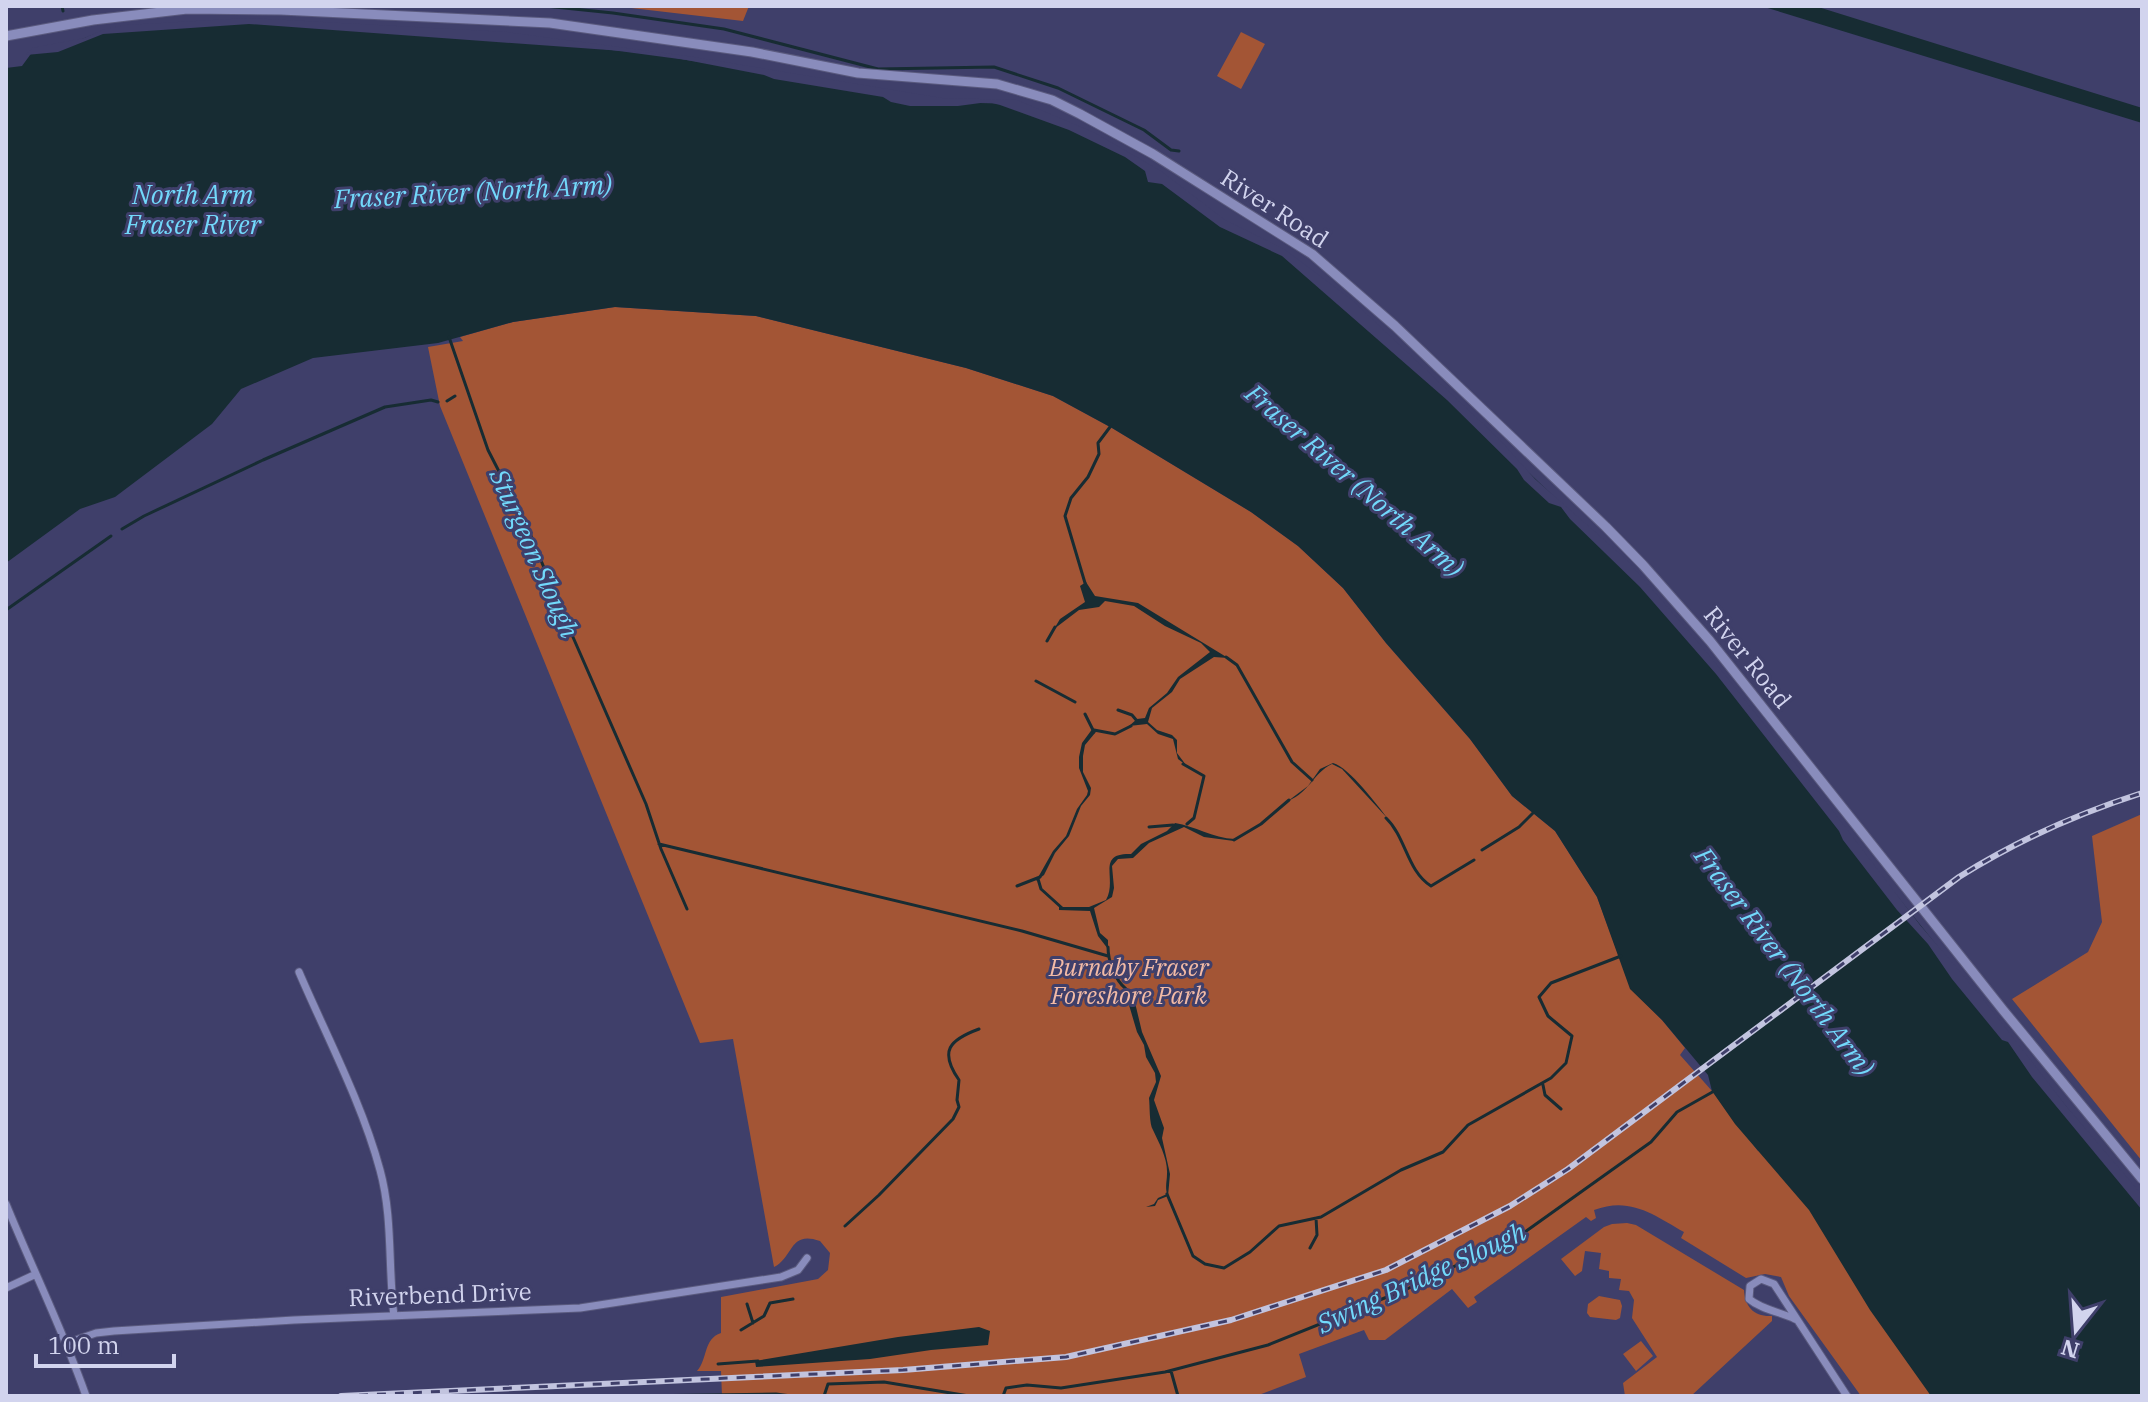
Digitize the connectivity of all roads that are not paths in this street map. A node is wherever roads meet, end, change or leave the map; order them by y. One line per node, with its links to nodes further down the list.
1 (6, 36): 3 (street, River Road)
2 (299, 972): 8 (street)
3 (2142, 1179)
4 (6, 1204): 6 (street)
5 (807, 1258): 8 (street, Riverbend Drive)
6 (34, 1275): 7 (street); 10 (street)
7 (6, 1288)
8 (394, 1316): 10 (street, Riverbend Drive)
9 (1795, 1319): 9 (street); 12 (street)
10 (67, 1343): 11 (street)
11 (86, 1396)
12 (1847, 1396)

